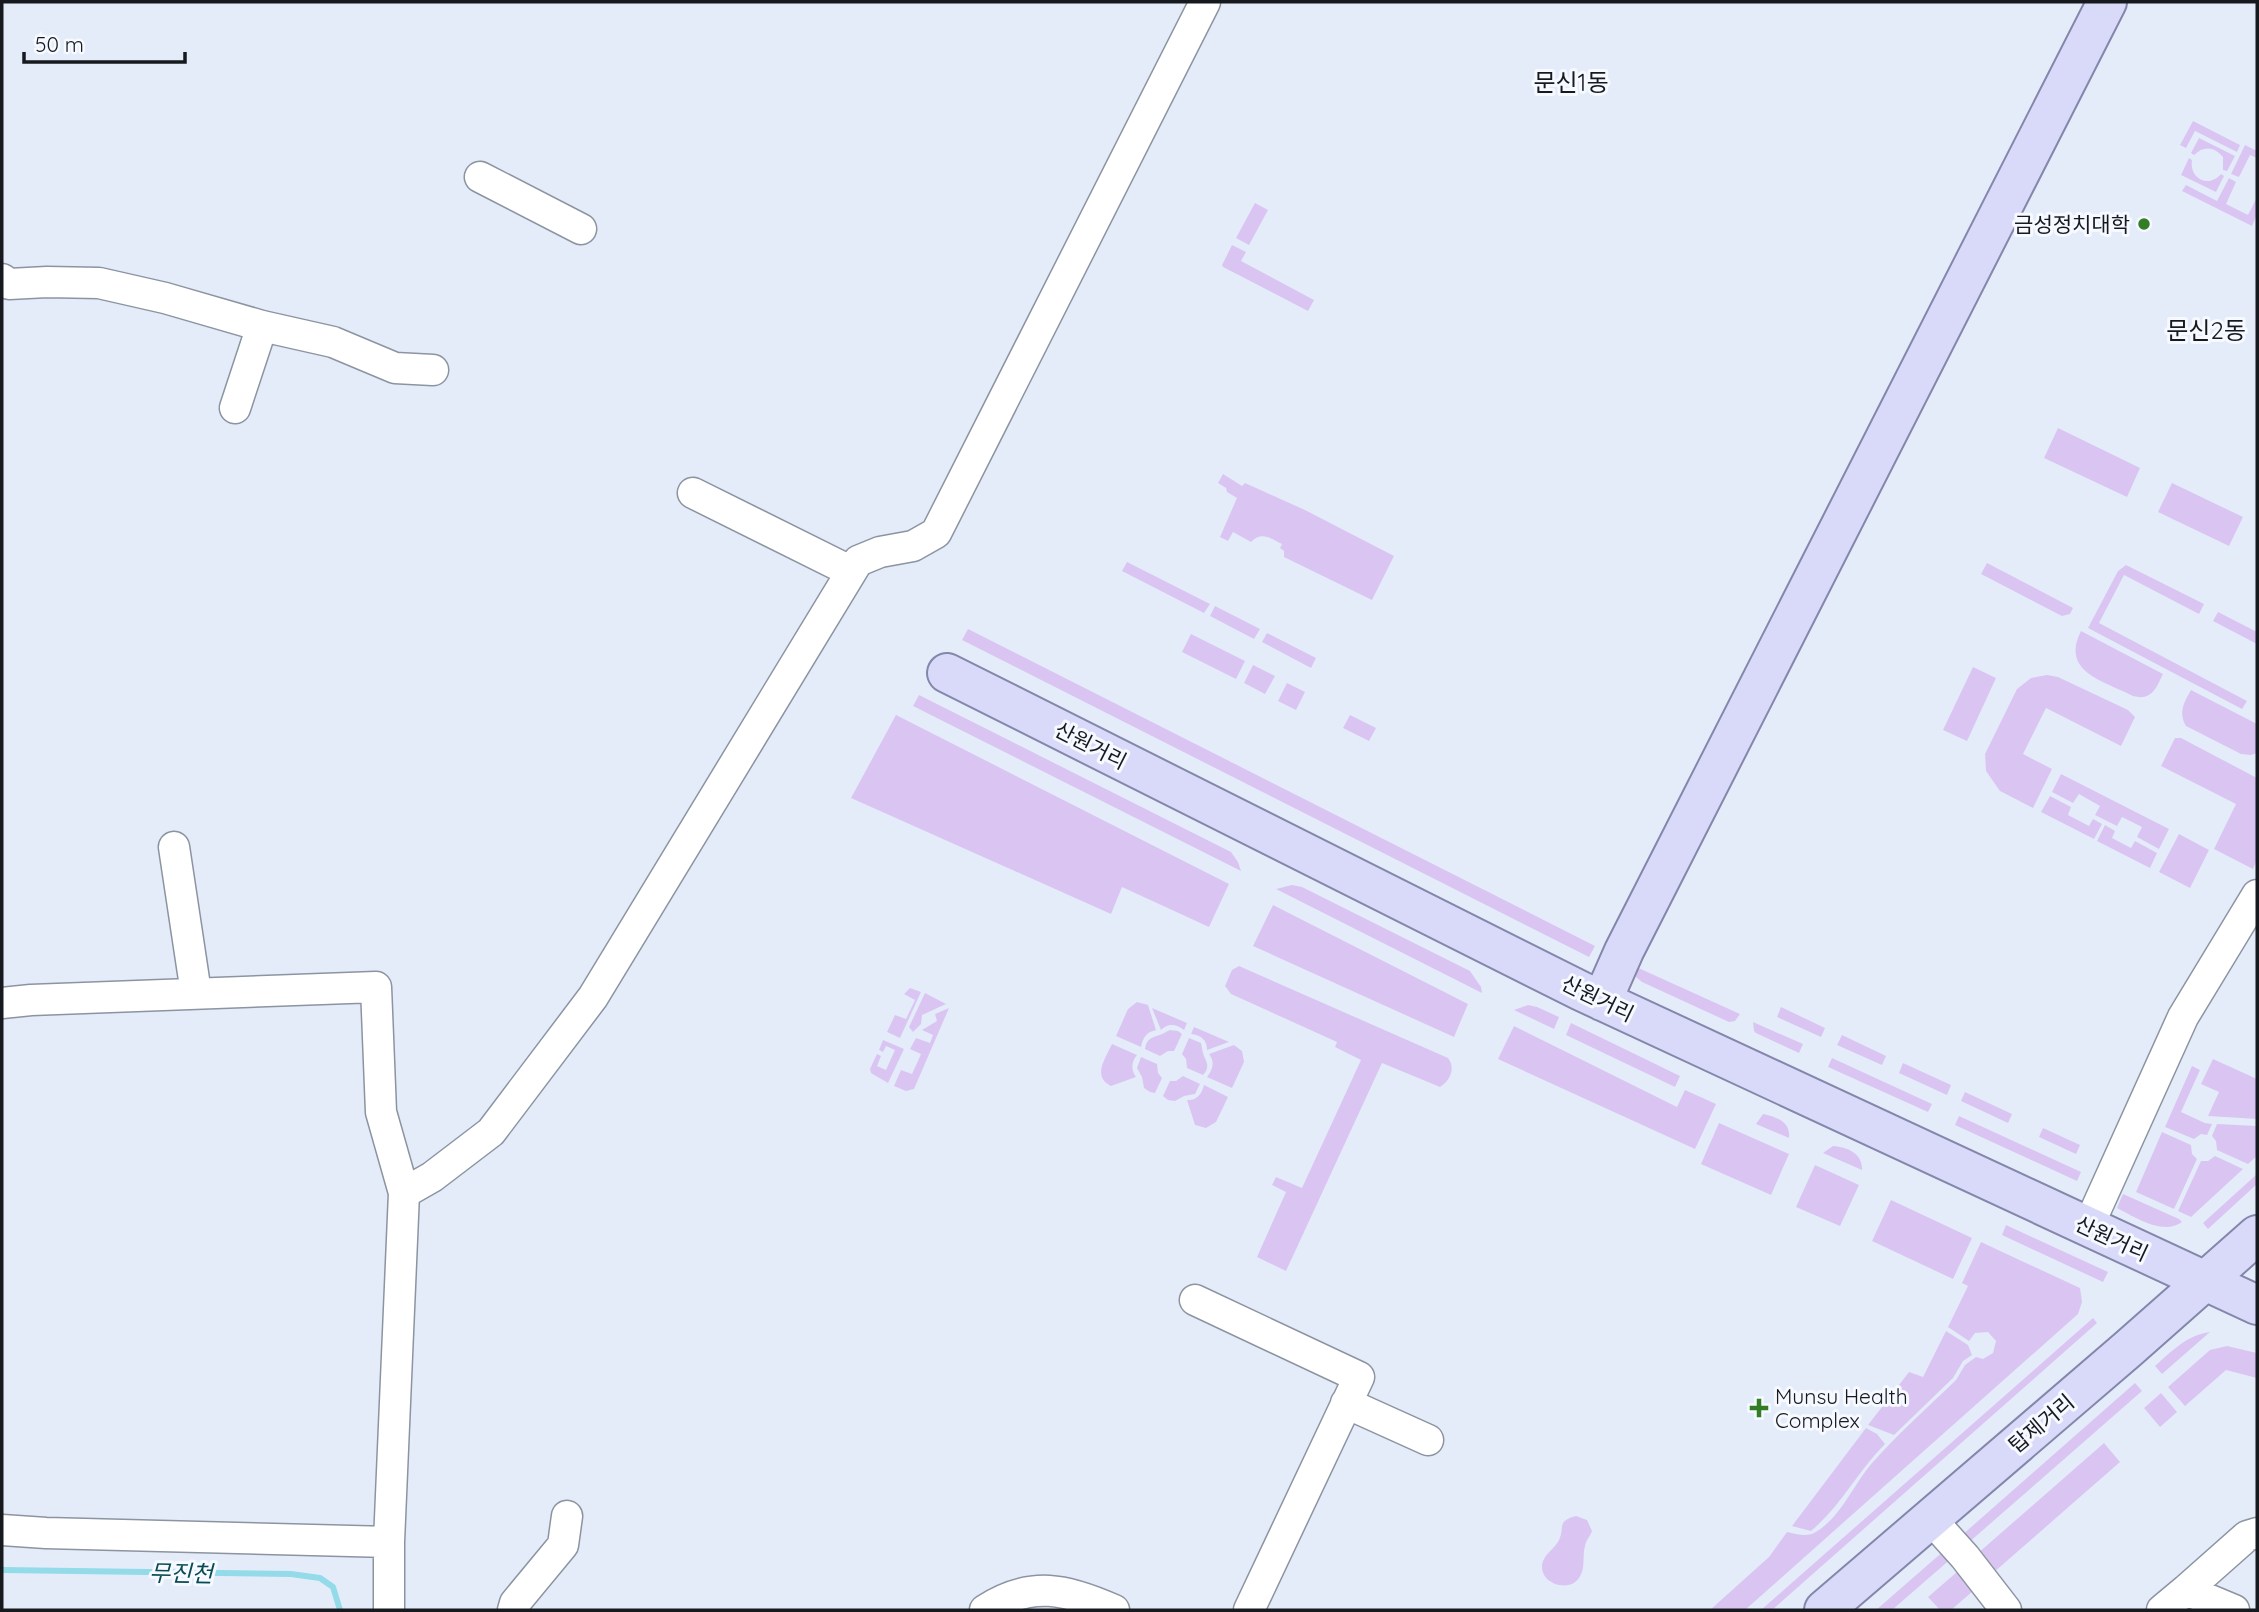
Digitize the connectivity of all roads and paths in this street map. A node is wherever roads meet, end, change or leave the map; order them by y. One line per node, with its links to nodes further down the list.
1 (1205, 2): 10 (street)
2 (2107, 2): 15 (main road)
3 (480, 177): 4 (street)
4 (581, 229)
5 (4, 287): 6 (street)
6 (262, 326): 7 (street); 8 (street)
7 (433, 370)
8 (235, 408)
9 (693, 493): 10 (street)
10 (850, 571): 17 (street)
11 (947, 673): 15 (main road, 산원거리)
12 (174, 847): 14 (street)
13 (2257, 895): 18 (street)
14 (196, 993): 16 (street); 17 (street)
15 (1602, 1001): 18 (main road, 산원거리)
16 (2, 1003)
17 (404, 1193): 29 (street)
18 (2088, 1227): 20 (main road, 산원거리)
19 (2257, 1235): 20 (main road, 탑제거리)
20 (2204, 1280): 22 (main road, 산원거리); 26 (main road, 탑제거리)
21 (1195, 1300): 23 (street)
22 (2257, 1305)
23 (1346, 1403): 24 (street); 35 (street)
24 (1428, 1440)
25 (566, 1516): 32 (street)
26 (1930, 1518): 36 (main road, 탑제거리); 37 (street)
27 (2, 1530): 29 (street)
28 (2257, 1533): 30 (street)
29 (389, 1542): 31 (street)
30 (2186, 1590): 38 (street); 39 (street)
31 (388, 1610)
32 (513, 1610)
33 (985, 1610): 34 (street)
34 (1114, 1610)
35 (1249, 1610)
36 (1824, 1610)
37 (2006, 1610)
38 (2162, 1610)
39 (2234, 1610)

